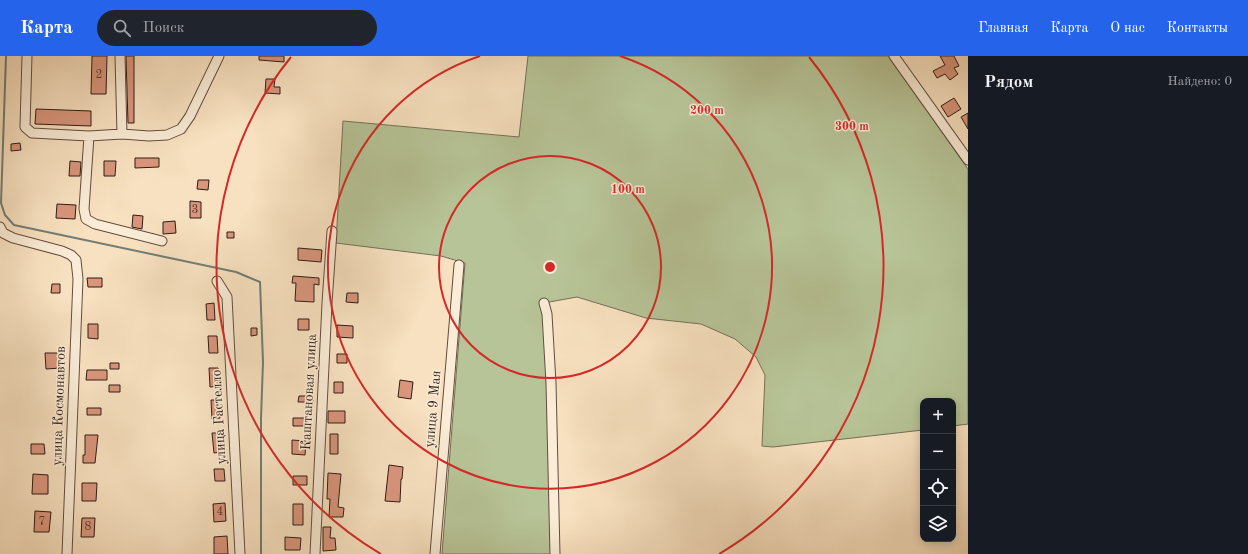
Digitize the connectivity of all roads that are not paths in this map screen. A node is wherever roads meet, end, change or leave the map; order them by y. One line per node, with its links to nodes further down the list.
1 (27, 56): 6 (street)
2 (120, 56): 5 (street)
3 (219, 56): 5 (street)
4 (894, 56): 7 (street)
5 (122, 134): 6 (street)
6 (89, 136): 10 (street)
7 (968, 160)
8 (0, 227): 14 (street, улица Космонавтов)
9 (332, 231): 16 (street, Каштановая улица)
10 (162, 241)
11 (459, 265): 17 (street, улица 9 Мая)
12 (218, 281): 15 (street, улица Гастелло)
13 (544, 303): 18 (street)
14 (67, 554)
15 (240, 554)
16 (315, 554)
17 (435, 554)
18 (555, 554)

